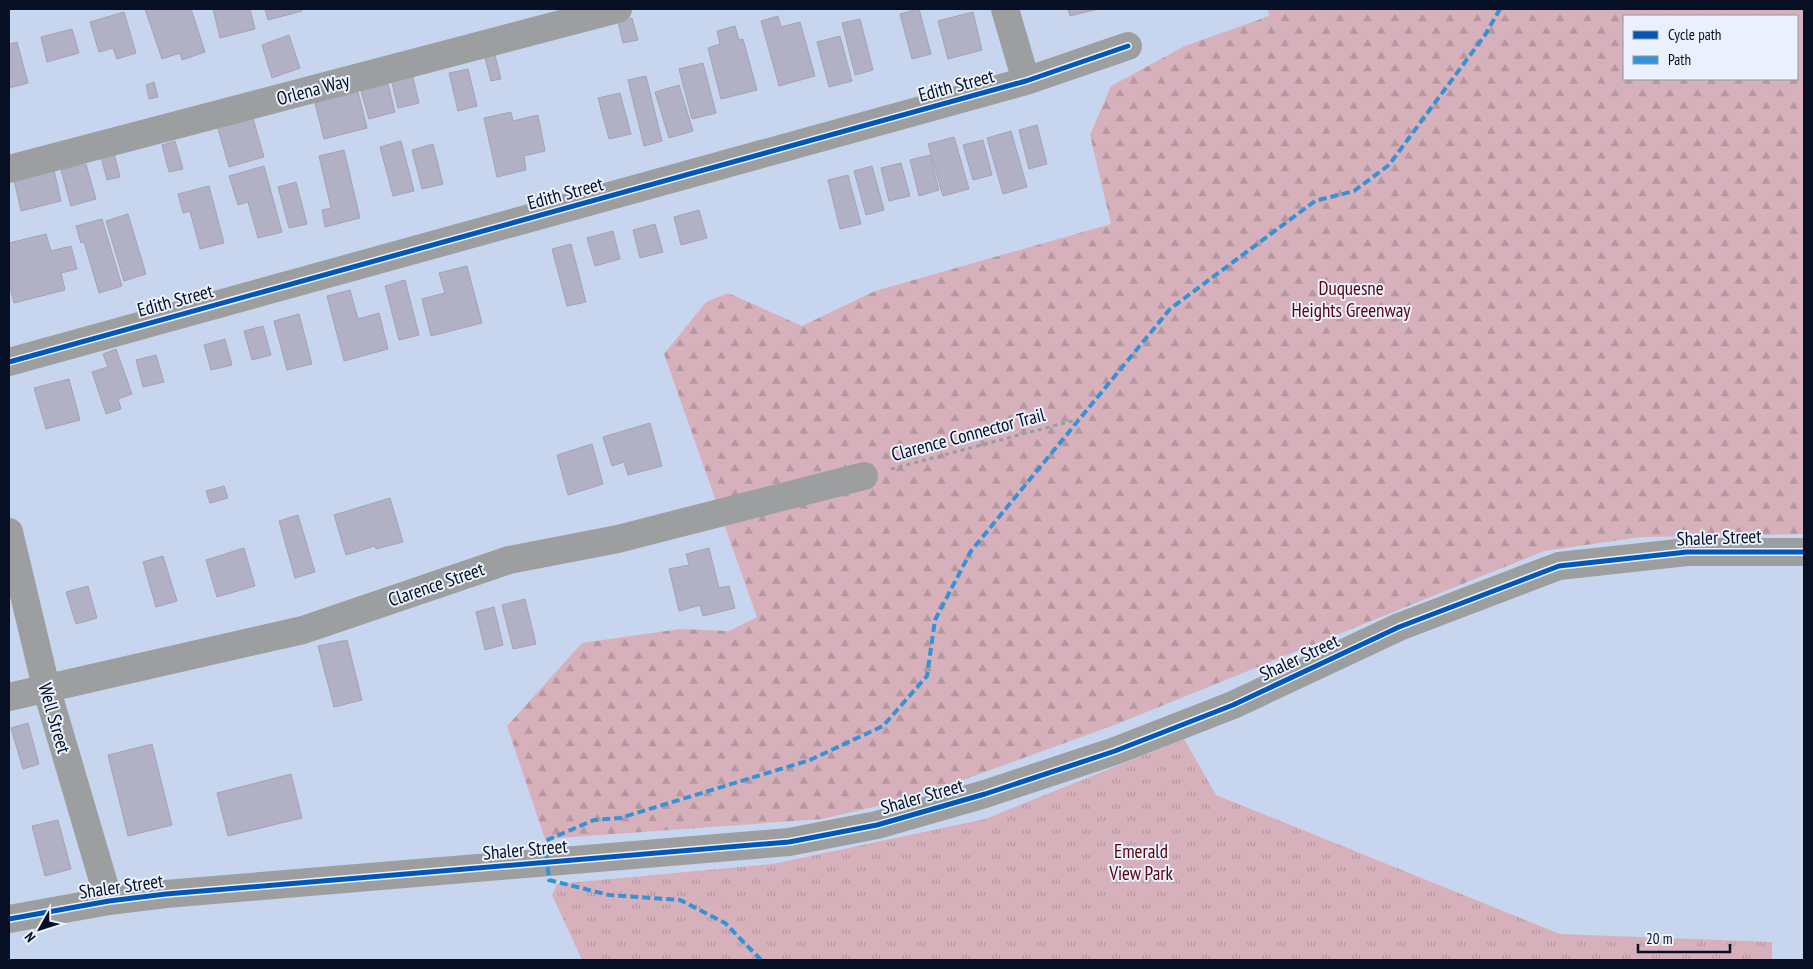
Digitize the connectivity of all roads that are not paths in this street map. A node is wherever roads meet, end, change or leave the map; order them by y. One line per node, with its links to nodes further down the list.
1 (618, 9): 5 (street, Orlena Way)
2 (1005, 9): 4 (street)
3 (1128, 46): 4 (street, Edith Street)
4 (1026, 81): 6 (street, Edith Street)
5 (9, 169)
6 (9, 362)
7 (864, 476): 10 (street, Clarence Street)
8 (9, 533): 10 (street, Well Street)
9 (1804, 552): 12 (street, Shaler Street)
10 (46, 687): 11 (street, Clarence Street); 12 (street, Well Street)
11 (9, 697)
12 (109, 901): 13 (street, Shaler Street)
13 (9, 919)

